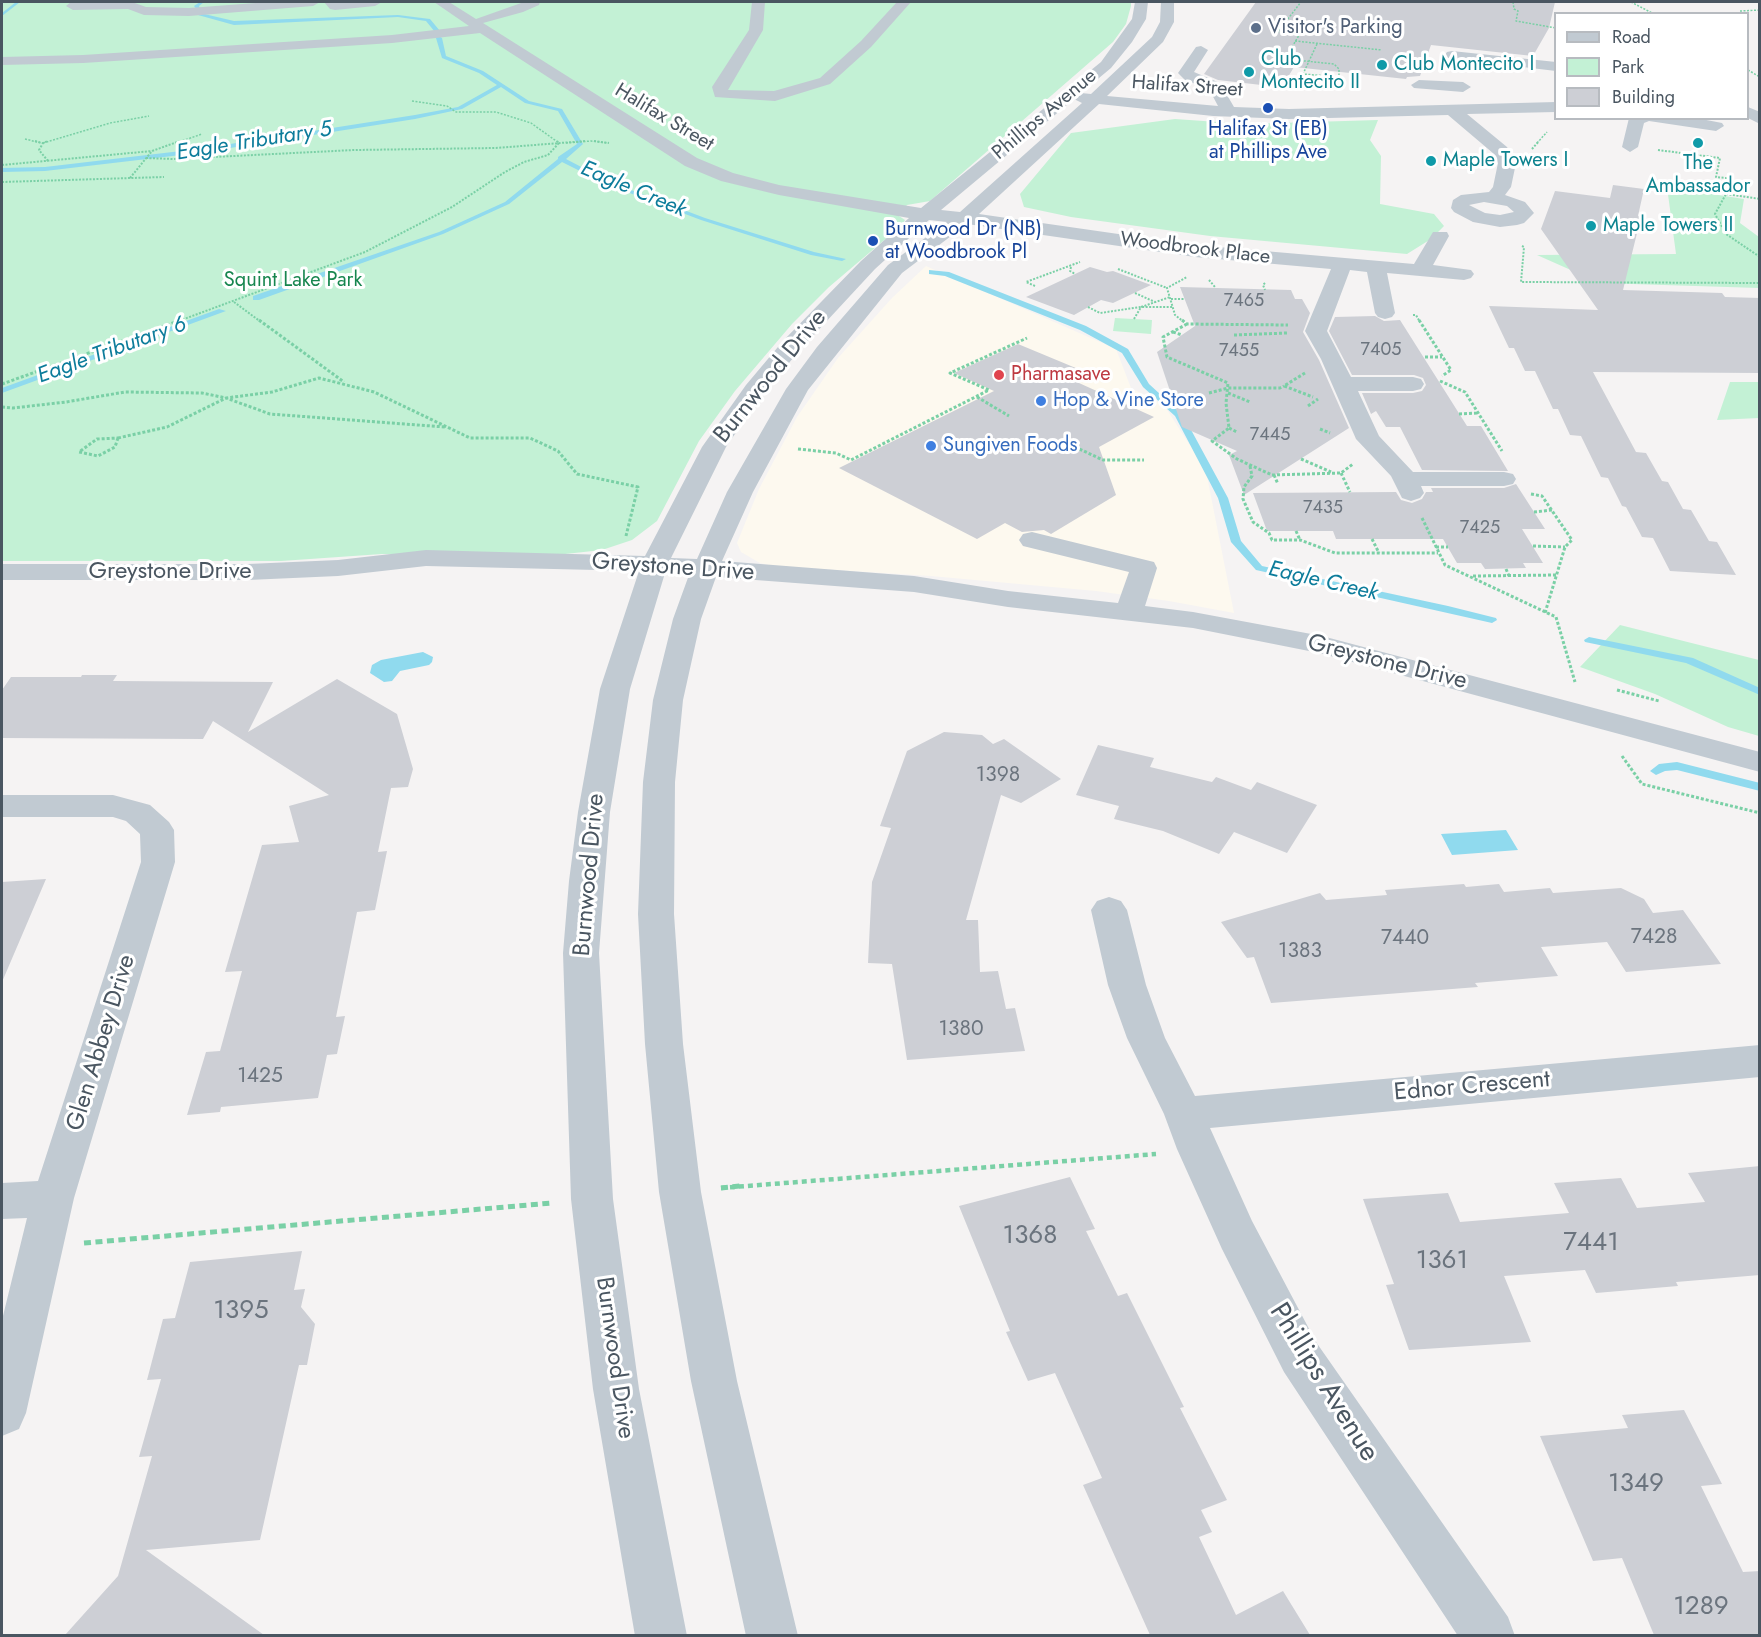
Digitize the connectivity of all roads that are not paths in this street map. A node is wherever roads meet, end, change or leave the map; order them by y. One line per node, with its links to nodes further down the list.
1 (80, 2): 11 (street)
2 (313, 2): 11 (street)
3 (330, 2): 4 (street)
4 (375, 2)
5 (441, 2): 13 (street, Halifax Street)
6 (534, 2): 13 (street)
7 (758, 2): 8 (street)
8 (904, 2)
9 (1141, 2): 25 (street, Phillips Avenue)
10 (1168, 2): 26 (street, Phillips Avenue)
11 (144, 11): 12 (street)
12 (128, 22)
13 (482, 24): 15 (street); 35 (street, Halifax Street)
14 (464, 27): 15 (street)
15 (444, 33): 19 (street)
16 (136, 41): 19 (street)
17 (1201, 50): 29 (street)
18 (1452, 55): 21 (street)
19 (127, 56): 20 (street)
20 (2, 61)
21 (1554, 67)
22 (1444, 82): 23 (street); 24 (street); 28 (street)
23 (1419, 85)
24 (1463, 87)
25 (1067, 97): 26 (street, Halifax Street); 35 (street, Phillips Avenue)
26 (1093, 100): 29 (street, Halifax Street); 36 (street, Phillips Avenue)
27 (1554, 107): 28 (street, Halifax Street)
28 (1461, 110): 29 (street, Halifax Street); 34 (street)
29 (1229, 112)
30 (1637, 120): 33 (street)
31 (1670, 120): 32 (street)
32 (1716, 126)
33 (1630, 147)
34 (1494, 198)
35 (927, 214): 36 (street, Woodbrook Place); 48 (street, Burnwood Drive)
36 (964, 218): 38 (street, Woodbrook Place); 49 (street, Burnwood Drive)
37 (1440, 236): 40 (street)
38 (1343, 264): 39 (street, Woodbrook Place); 43 (street)
39 (1376, 266): 40 (street, Woodbrook Place); 42 (street)
40 (1421, 269): 41 (street, Woodbrook Place)
41 (1464, 274)
42 (1385, 313)
43 (1343, 384): 44 (street); 45 (street)
44 (1413, 384)
45 (1513, 486)
46 (1032, 540): 50 (street)
47 (2, 572): 48 (street, Greystone Drive)
48 (650, 573): 49 (street, Greystone Drive); 59 (street, Burnwood Drive)
49 (702, 577): 50 (street, Greystone Drive); 60 (street, Burnwood Drive)
50 (1129, 611): 51 (street, Greystone Drive)
51 (1760, 762)
52 (2, 806): 56 (street, Glen Abbey Drive)
53 (1109, 910): 55 (street, Phillips Avenue)
54 (1760, 1061): 55 (street, Ednor Crescent)
55 (1184, 1114): 61 (street, Phillips Avenue)
56 (53, 1198): 57 (street); 58 (street, Glen Abbey Drive)
57 (2, 1201)
58 (2, 1413)
59 (661, 1635)
60 (772, 1635)
61 (1489, 1635)

